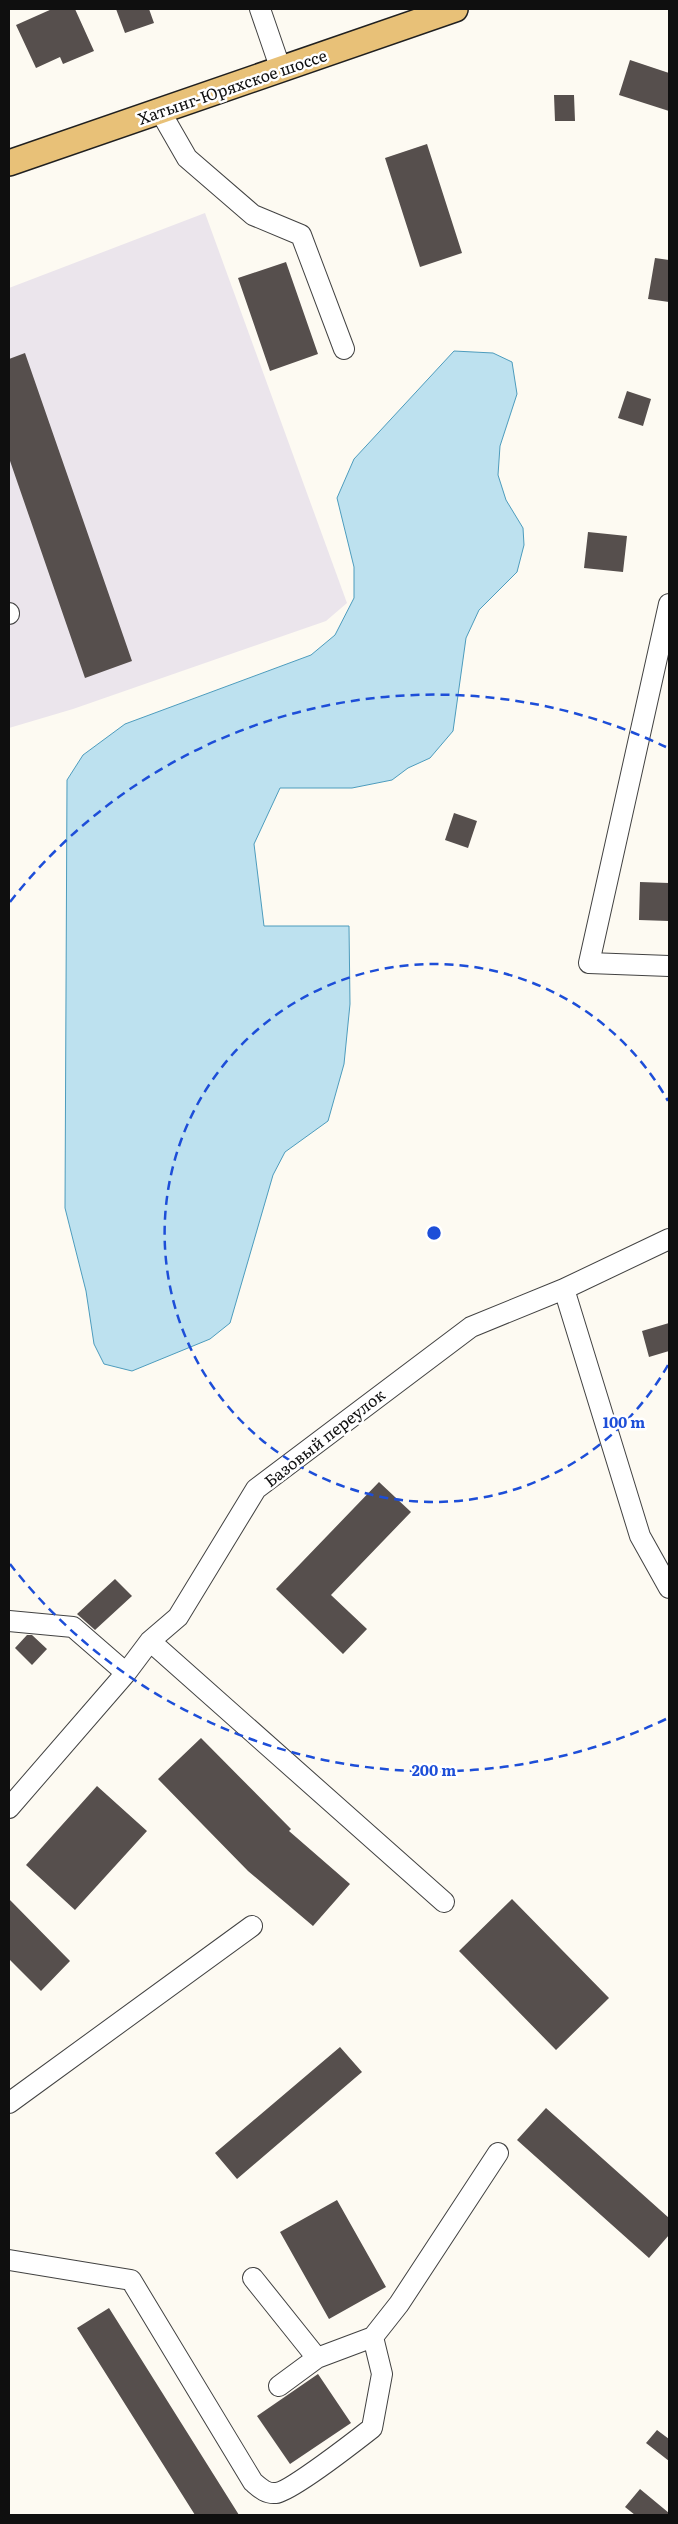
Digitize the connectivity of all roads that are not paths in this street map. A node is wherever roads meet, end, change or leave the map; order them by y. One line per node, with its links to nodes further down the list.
1 (260, 9): 3 (street)
2 (455, 9): 3 (main road, Хатынг-Юряхское шоссе)
3 (281, 70): 4 (main road, Хатынг-Юряхское шоссе)
4 (160, 111): 5 (main road, Хатынг-Юряхское шоссе); 6 (street)
5 (9, 163)
6 (344, 349)
7 (669, 604): 8 (street)
8 (669, 966)
9 (669, 1239): 10 (street, Базовый переулок)
10 (564, 1289): 11 (street); 13 (street, Базовый переулок)
11 (669, 1588)
12 (9, 1621): 14 (street)
13 (150, 1641): 14 (street, Базовый переулок); 16 (street)
14 (126, 1673): 15 (street, Базовый переулок)
15 (9, 1808)
16 (444, 1902)
17 (252, 1926): 18 (street)
18 (9, 2103)
19 (498, 2153): 22 (street)
20 (9, 2260): 22 (street)
21 (253, 2278): 23 (street)
22 (373, 2338): 23 (street)
23 (317, 2358): 24 (street)
24 (279, 2386)

